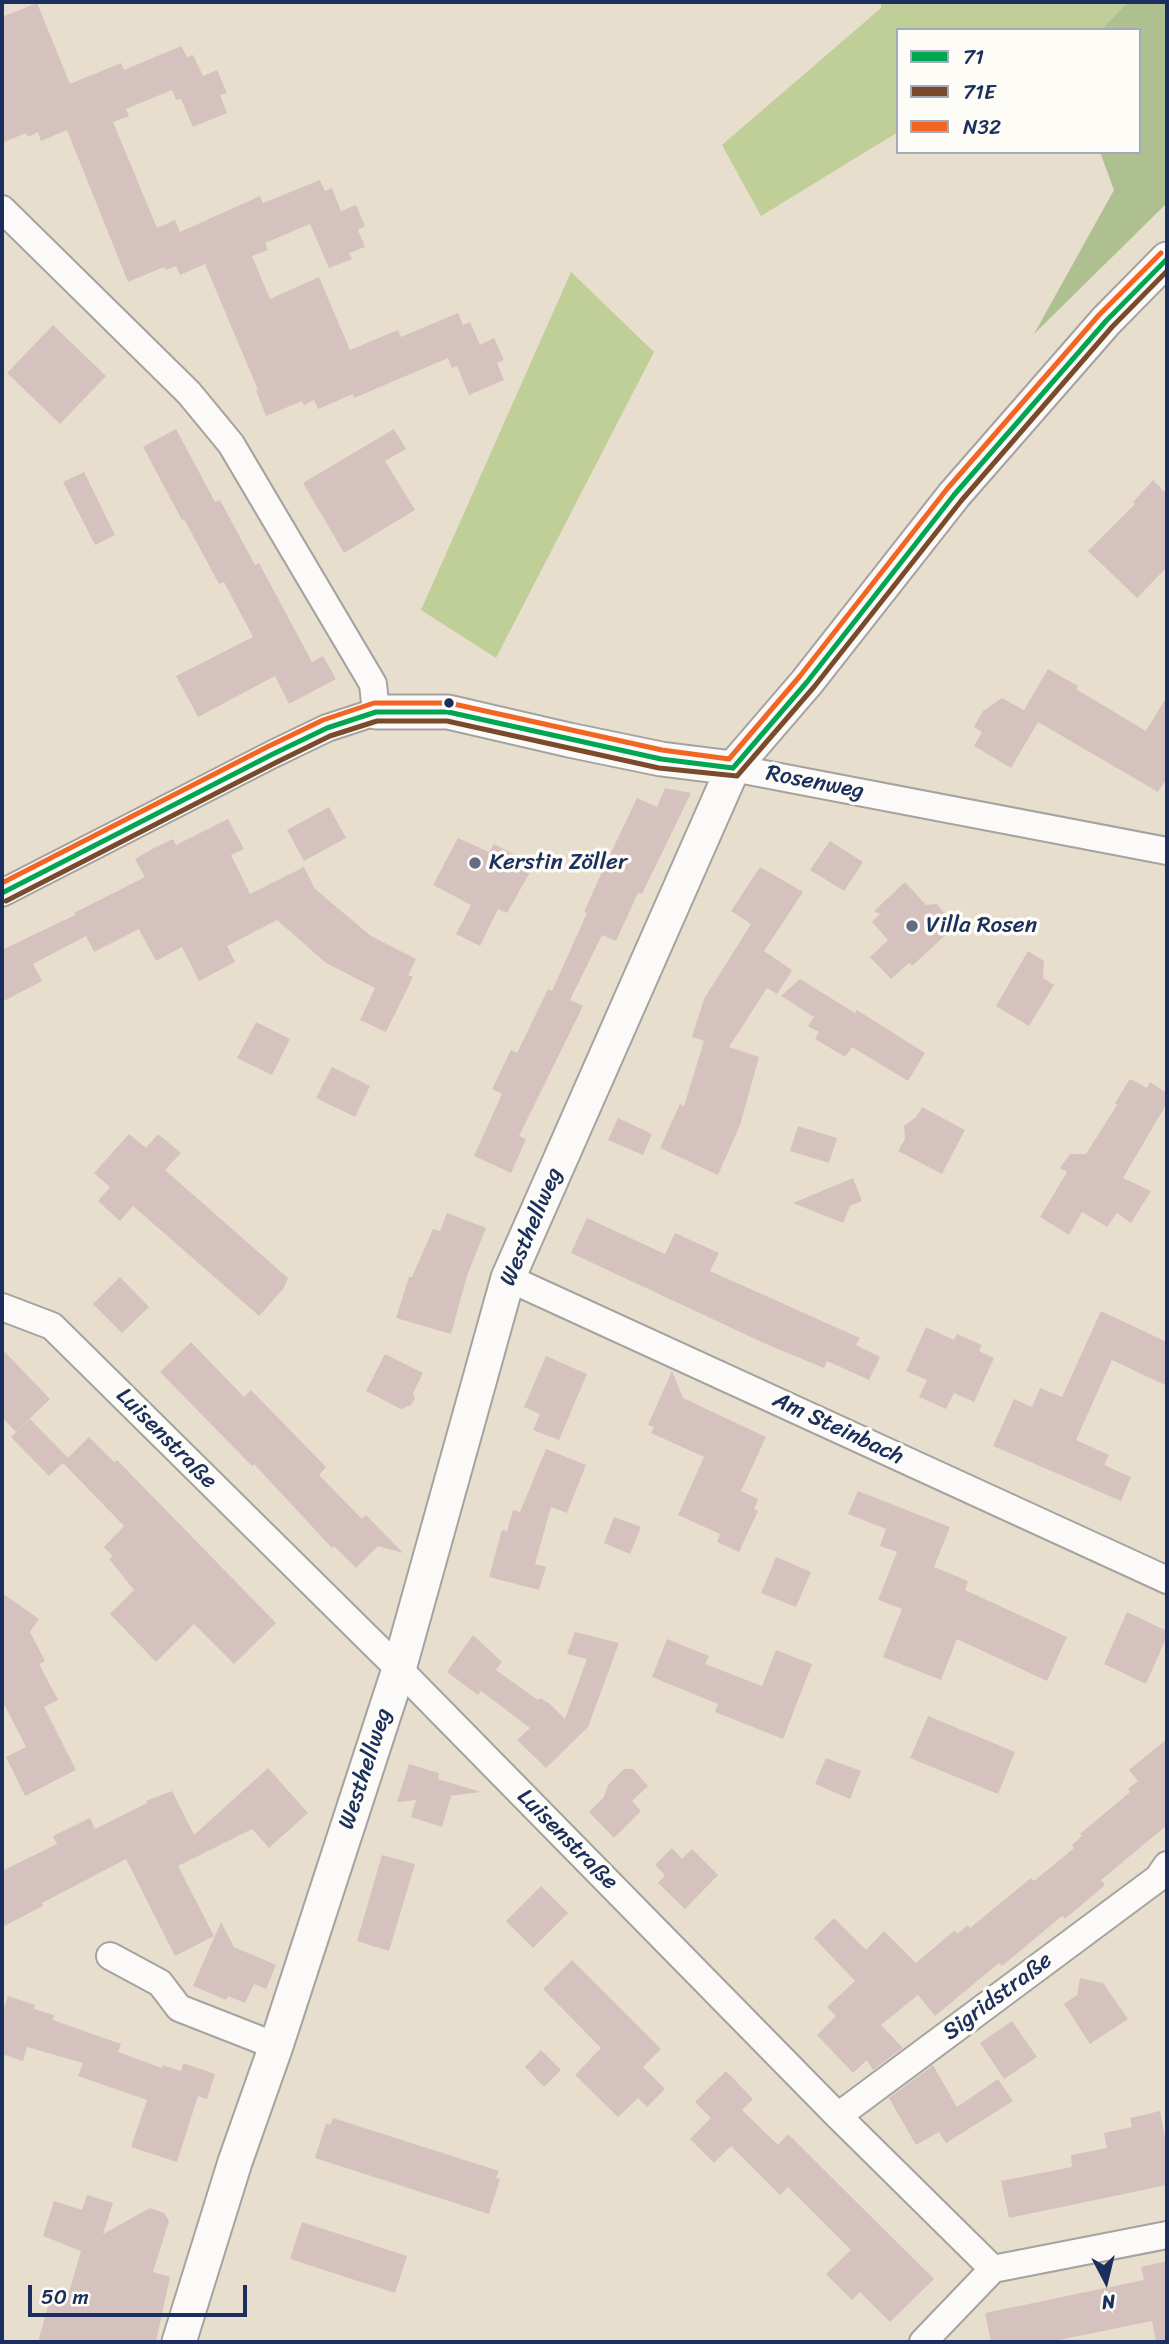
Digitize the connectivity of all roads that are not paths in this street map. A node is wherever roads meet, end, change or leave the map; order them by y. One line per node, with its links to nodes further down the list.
1 (2, 209): 3 (street)
2 (1167, 260): 4 (street, Westhellweg)
3 (376, 712): 4 (street, Rosenweg); 6 (street, Rosenweg)
4 (733, 768): 5 (street, Rosenweg); 7 (street, Westhellweg)
5 (1167, 850)
6 (2, 893)
7 (508, 1278): 9 (street, Am Steinbach); 10 (street, Westhellweg)
8 (2, 1307): 10 (street, Luisenstraße)
9 (1167, 1580)
10 (399, 1670): 13 (street, Westhellweg); 14 (street, Luisenstraße)
11 (1164, 1874): 14 (street, Sigridstraße)
12 (110, 1956): 13 (street)
13 (276, 2046): 17 (street, Westhellweg)
14 (838, 2116): 16 (street, Luisenstraße)
15 (1167, 2235): 16 (street)
16 (993, 2269): 18 (street)
17 (179, 2342)
18 (923, 2342)

